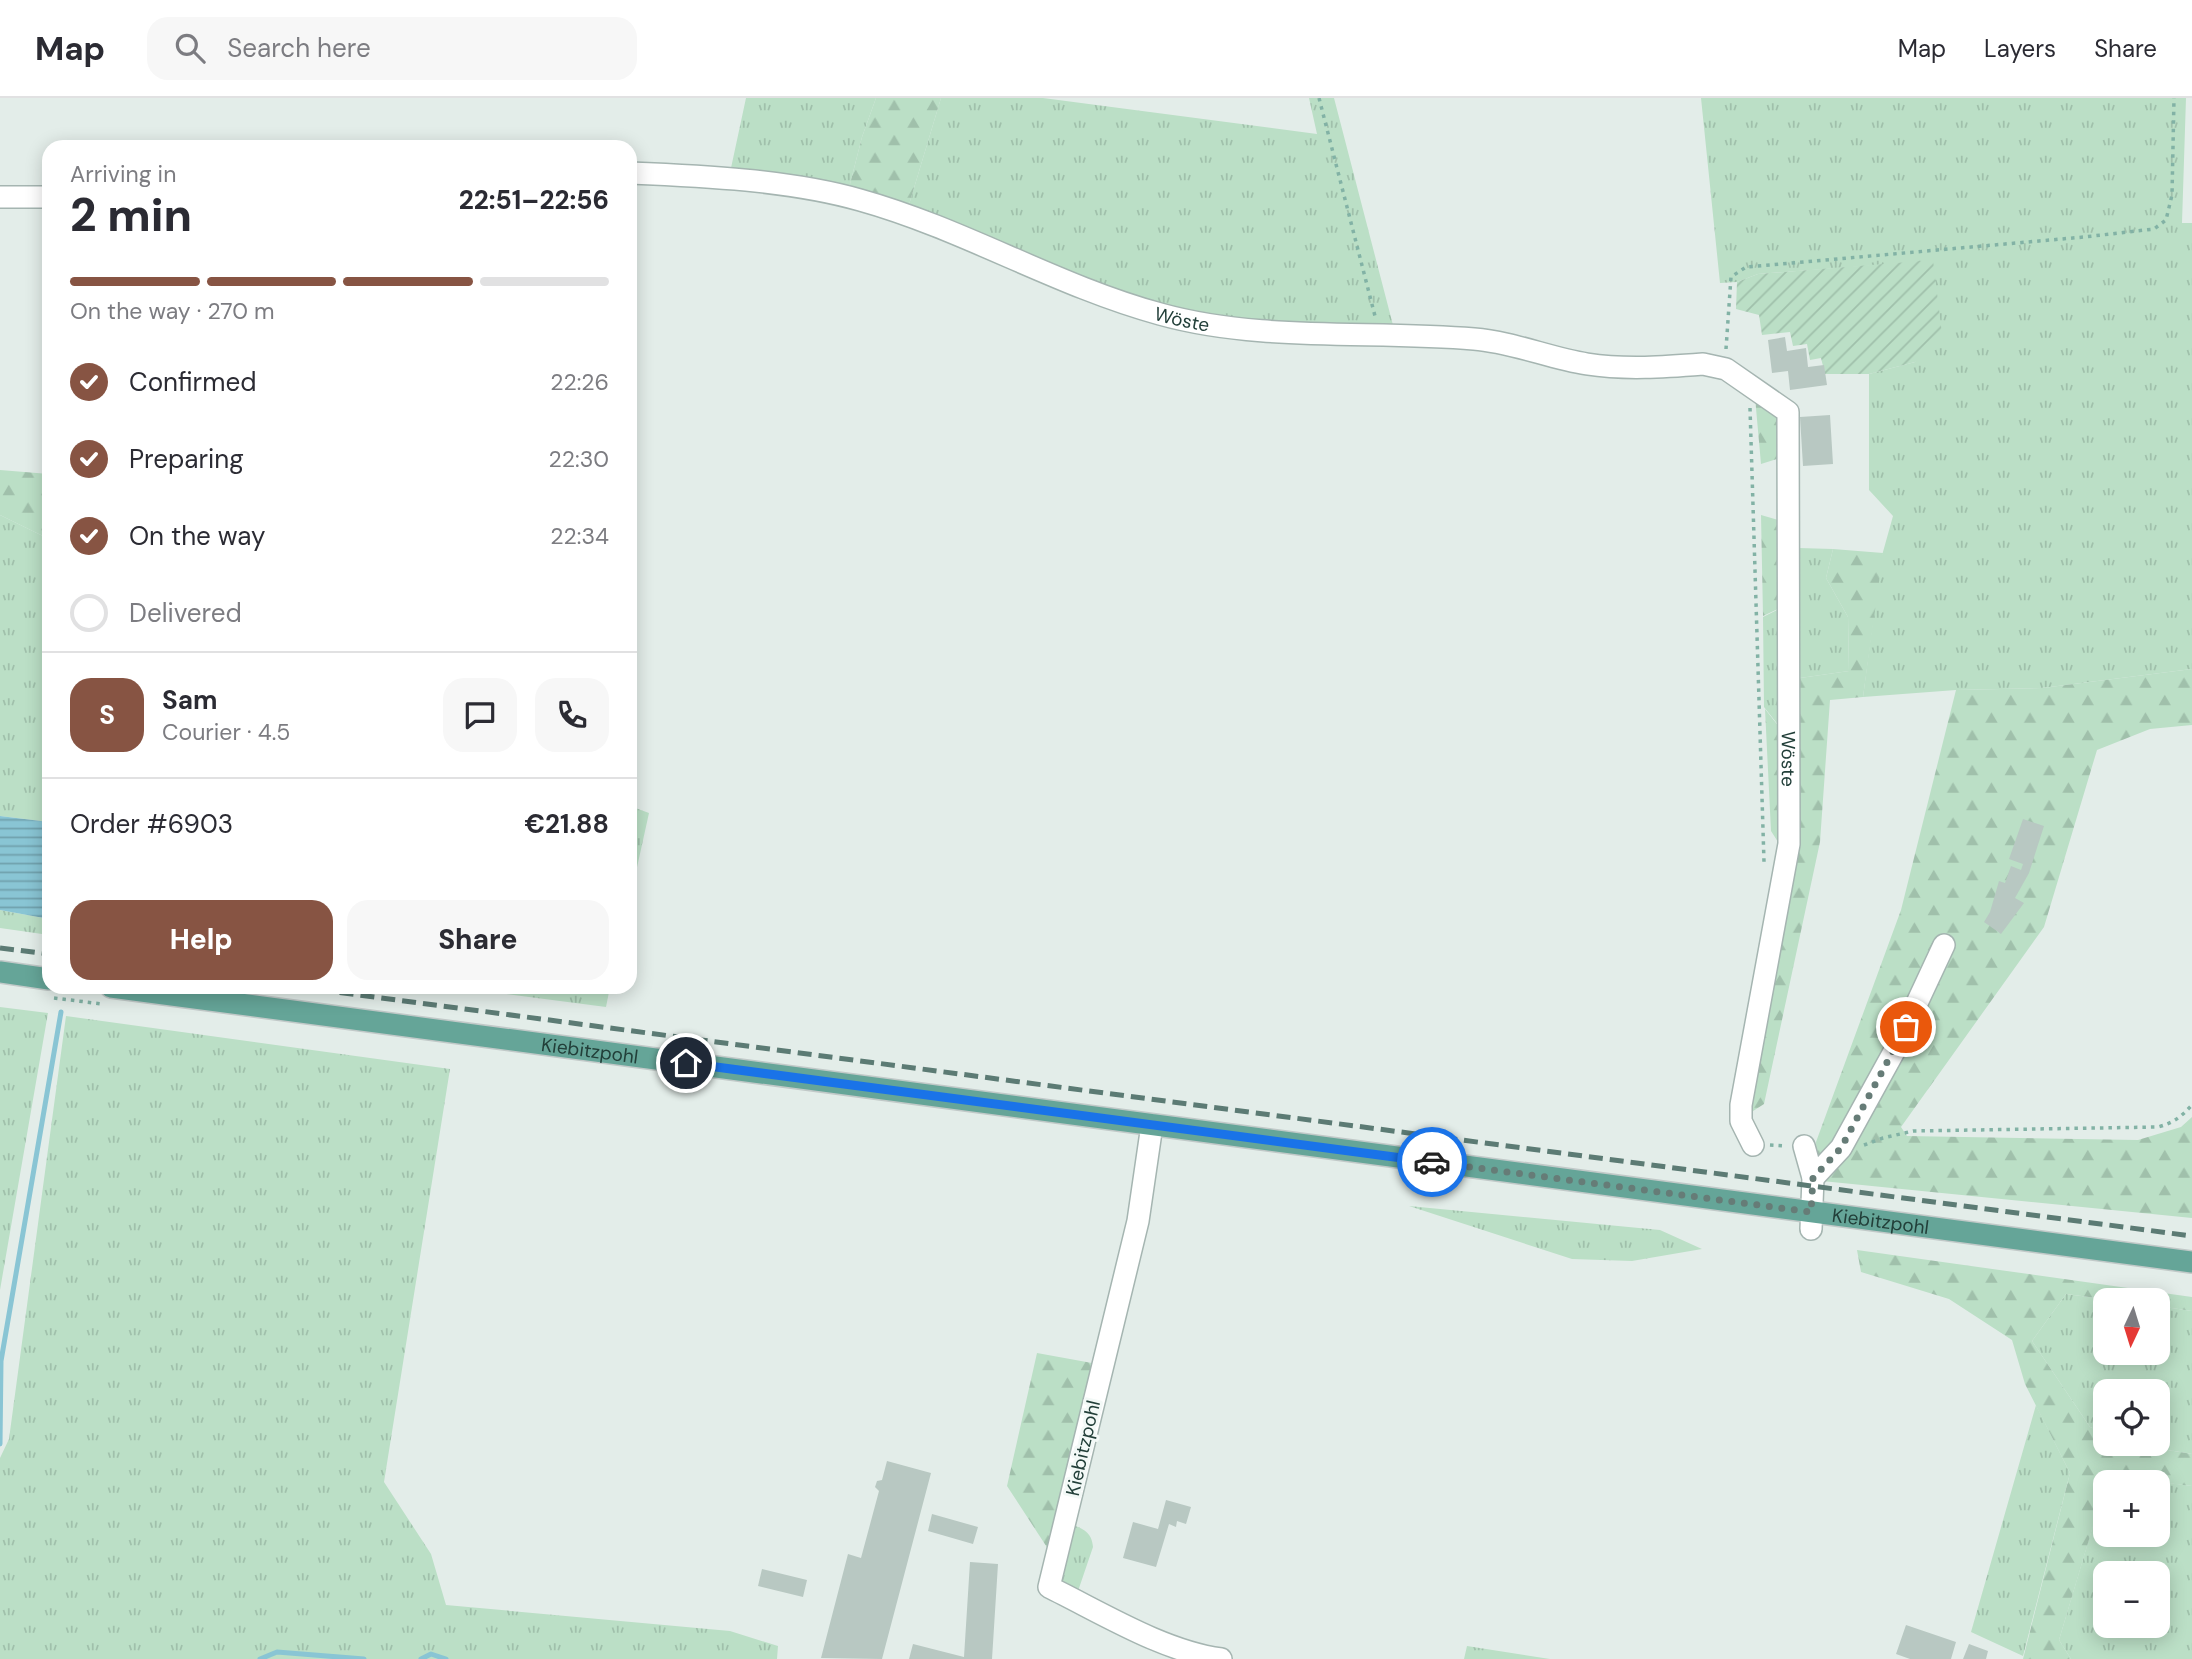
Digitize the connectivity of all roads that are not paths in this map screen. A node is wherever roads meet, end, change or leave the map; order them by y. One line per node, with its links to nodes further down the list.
1 (637, 173): 9 (street, Wöste)
2 (0, 197): 3 (street)
3 (42, 197)
4 (1944, 944): 11 (street)
5 (0, 972): 6 (main road)
6 (42, 978)
7 (164, 994): 8 (main road, Kiebitzpohl)
8 (1152, 1125): 12 (main road, Kiebitzpohl); 14 (street, Kiebitzpohl)
9 (1753, 1145)
10 (1804, 1146): 11 (street)
11 (1813, 1178): 12 (street)
12 (1811, 1220): 13 (main road, Kiebitzpohl)
13 (2192, 1262)
14 (1222, 1659)

